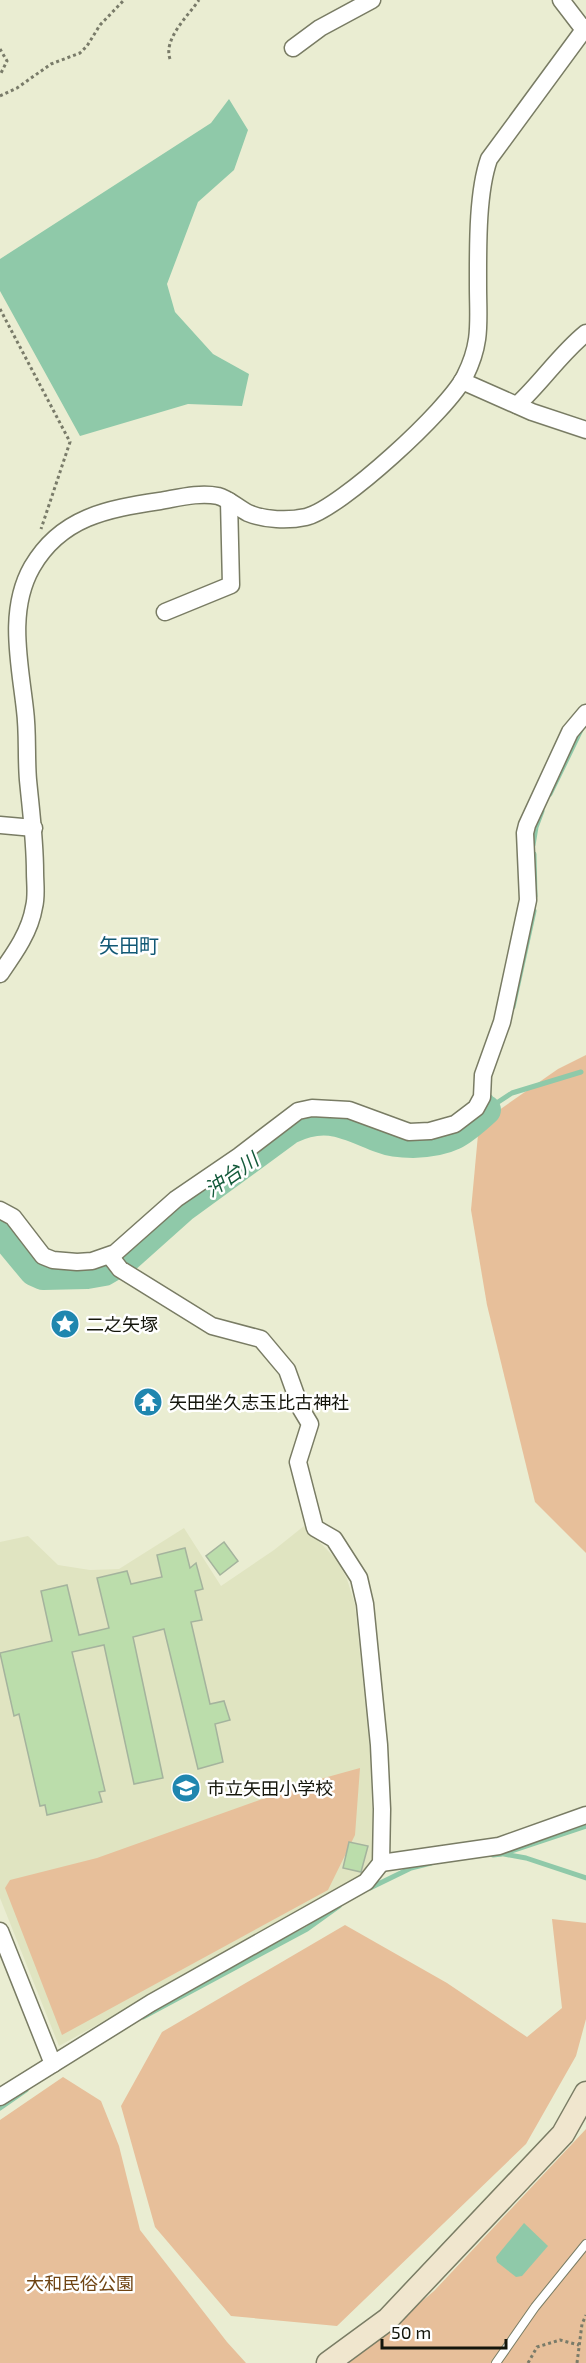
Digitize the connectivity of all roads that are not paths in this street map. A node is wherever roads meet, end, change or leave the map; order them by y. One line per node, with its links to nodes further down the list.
1 (372, 0): 4 (street)
2 (561, 0): 3 (street)
3 (585, 28): 6 (street)
4 (293, 48)
5 (586, 333): 7 (street)
6 (462, 381): 7 (street); 9 (street)
7 (517, 405): 8 (street)
8 (586, 430)
9 (229, 501): 10 (street); 13 (street)
10 (165, 612)
11 (582, 717): 16 (street)
12 (0, 825): 13 (street)
13 (34, 828): 14 (street)
14 (0, 974)
15 (0, 1210): 16 (street)
16 (114, 1262): 18 (street)
17 (586, 1815): 18 (street)
18 (381, 1863): 20 (street)
19 (0, 1932): 20 (street)
20 (52, 2064): 22 (street)
21 (586, 2093): 24 (street)
22 (0, 2097)
23 (586, 2244): 25 (lane)
24 (328, 2363)
25 (496, 2363)

